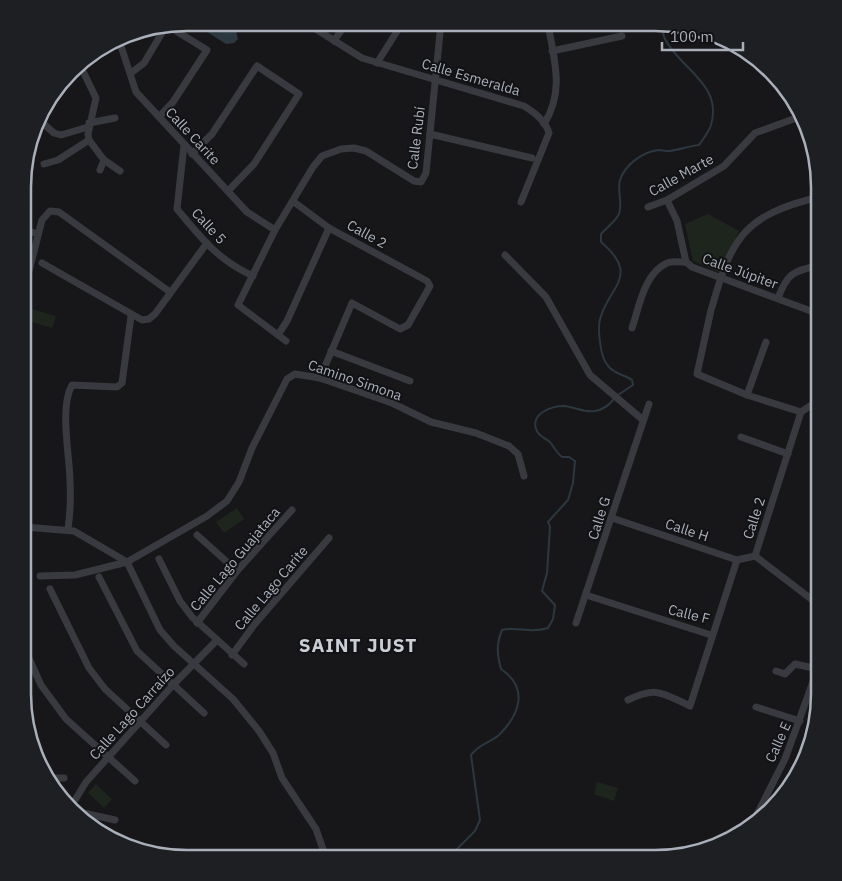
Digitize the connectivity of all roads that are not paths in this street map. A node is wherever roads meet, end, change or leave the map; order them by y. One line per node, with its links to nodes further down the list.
1 (440, 31): 15 (street, Calle Rubí)
2 (549, 31): 11 (street)
3 (177, 32): 16 (street)
4 (320, 32): 9 (street, Calle Esmeralda)
5 (340, 32): 9 (street)
6 (396, 32): 12 (street)
7 (162, 33): 14 (street)
8 (622, 36): 11 (street)
9 (334, 41): 12 (street, Calle Esmeralda)
10 (121, 46): 14 (street, Calle Carite)
11 (552, 51): 19 (street)
12 (377, 63): 15 (street, Calle Esmeralda)
13 (83, 71): 21 (street)
14 (131, 73): 16 (street, Calle Carite)
15 (435, 80): 19 (street, Calle Esmeralda); 22 (street, Calle Rubí)
16 (159, 117): 24 (street, Calle Carite)
17 (115, 118): 21 (street)
18 (795, 119): 33 (street, Calle Marte)
19 (544, 124): 35 (street)
20 (44, 125): 21 (street)
21 (88, 125): 23 (street)
22 (430, 134): 26 (street); 34 (street, Calle Rubí)
23 (89, 140): 27 (street); 28 (street)
24 (184, 145): 25 (street, Calle Carite); 41 (street, Calle 5)
25 (192, 154): 31 (street, Calle Carite); 31 (street)
26 (532, 158)
27 (104, 160): 29 (street); 30 (street)
28 (44, 164)
29 (100, 170)
30 (120, 171)
31 (228, 191): 38 (street, Calle Carite)
32 (810, 199): 48 (street)
33 (667, 200): 36 (street, Calle Marte); 44 (street, Calle Júpiter)
34 (294, 202): 37 (street, Calle 2); 38 (street)
35 (521, 202)
36 (648, 207)
37 (329, 228): 54 (street); 57 (street, Calle 2)
38 (275, 230): 47 (street)
39 (31, 232): 40 (street)
40 (38, 234): 43 (street); 49 (street)
41 (207, 243): 47 (street, Calle 5); 49 (street)
42 (504, 255): 64 (street)
43 (31, 259)
44 (686, 262): 48 (street, Calle Júpiter); 53 (street)
45 (42, 263): 52 (street)
46 (810, 267): 50 (street)
47 (254, 276): 54 (street)
48 (721, 278): 50 (street, Calle Júpiter); 60 (street)
49 (170, 292): 52 (street)
50 (778, 298): 51 (street, Calle Júpiter)
51 (810, 310)
52 (131, 316): 71 (street)
53 (632, 328)
54 (278, 335): 55 (street)
55 (286, 341)
56 (766, 342): 60 (street)
57 (331, 351): 58 (street); 59 (street)
58 (320, 378): 67 (street, Camino Simona); 77 (street, Camino Simona)
59 (410, 381)
60 (747, 394): 63 (street)
61 (649, 404): 64 (street, Calle G)
62 (810, 406): 63 (street)
63 (801, 412): 66 (street, Calle 2)
64 (643, 420): 69 (street, Calle G)
65 (741, 437): 66 (street)
66 (788, 454): 74 (street, Calle 2)
67 (524, 476)
68 (292, 510): 78 (street, Calle Lago Guajataca)
69 (612, 518): 76 (street, Calle H); 82 (street, Calle G)
70 (32, 527): 71 (street)
71 (68, 529): 77 (street)
72 (197, 535): 78 (street)
73 (329, 538): 88 (street, Calle Lago Carite)
74 (755, 556): 76 (street); 83 (street, Calle 2)
75 (159, 559): 84 (street)
76 (737, 560): 86 (street, Calle F)
77 (127, 562): 79 (street, Camino Simona); 89 (street)
78 (237, 571): 84 (street, Calle Lago Guajataca)
79 (40, 576)
80 (99, 577): 94 (street)
81 (50, 589): 99 (street)
82 (586, 595): 85 (street, Calle G); 86 (street, Calle F)
83 (810, 598)
84 (197, 623): 87 (street)
85 (576, 623)
86 (711, 635): 96 (street)
87 (216, 641): 88 (street); 89 (street, Calle Lago Carraízo)
88 (232, 654): 91 (street)
89 (195, 663): 94 (street, Calle Lago Carraízo); 110 (street)
90 (32, 664): 102 (street)
91 (244, 664)
92 (810, 666): 93 (street)
93 (776, 671)
94 (172, 685): 98 (street); 99 (street, Calle Lago Carraízo)
95 (810, 691): 100 (street, Calle E)
96 (628, 700)
97 (756, 707): 100 (street)
98 (204, 713)
99 (140, 721): 101 (street); 102 (street, Calle Lago Carraízo)
100 (800, 721): 107 (street, Calle E)
101 (166, 746)
102 (108, 757): 105 (street); 106 (street, Calle Lago Carraízo)
103 (57, 778): 104 (street)
104 (64, 778)
105 (135, 781)
106 (74, 801)
107 (759, 810)
108 (87, 814): 109 (street)
109 (115, 820)
110 (323, 849)

